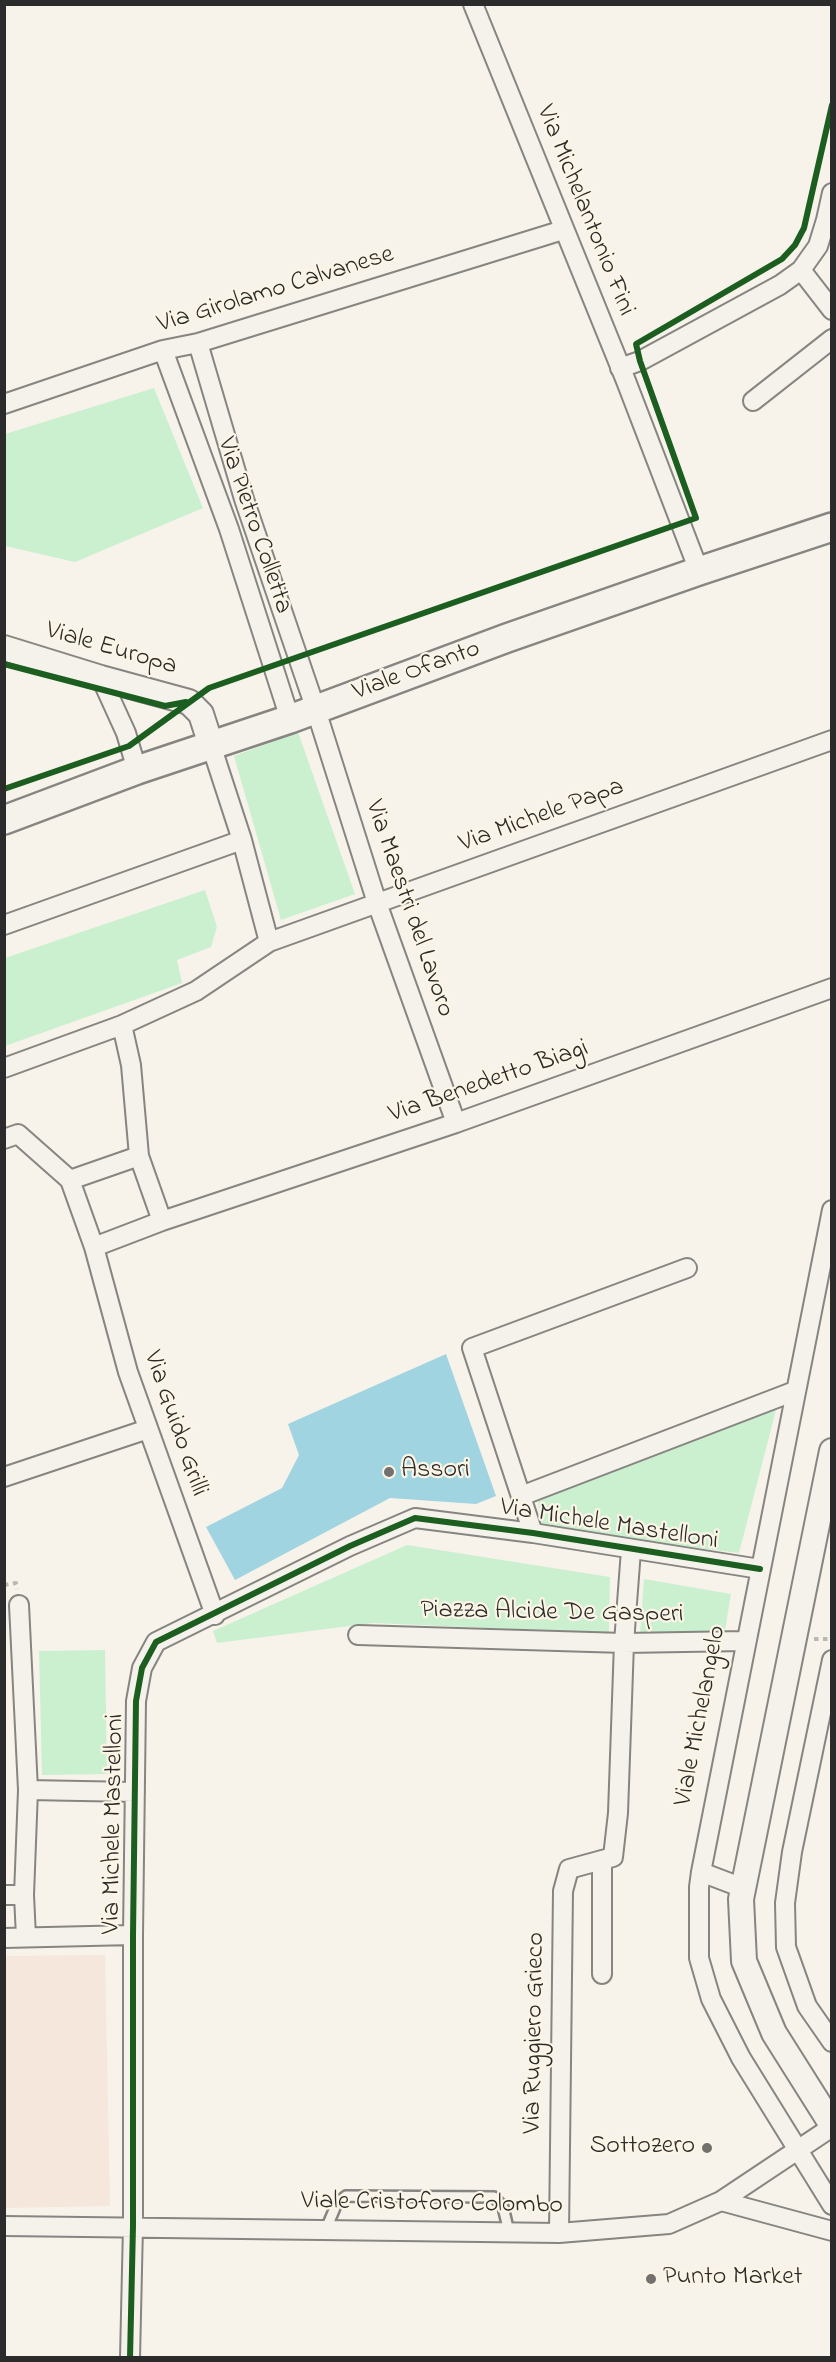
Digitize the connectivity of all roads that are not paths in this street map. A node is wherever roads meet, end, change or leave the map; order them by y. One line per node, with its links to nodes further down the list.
1 (473, 4): 3 (street, Via Michelantonio Fini)
2 (831, 193): 4 (street)
3 (563, 230): 7 (street, Via Girolamo Calvanese); 9 (street, Via Michelantonio Fini)
4 (801, 270): 5 (street); 9 (street)
5 (831, 310)
6 (831, 339): 10 (street)
7 (198, 343): 8 (street, Via Girolamo Calvanese); 16 (street, Via Pietro Colletta)
8 (163, 350): 11 (street, Via Girolamo Calvanese); 17 (street, Via Pietro Colletta)
9 (620, 368): 13 (street, Via Michelantonio Fini)
10 (753, 401)
11 (4, 404)
12 (831, 527): 13 (main road, Viale Ofanto)
13 (699, 571): 16 (main road, Viale Ofanto)
14 (4, 648): 15 (street, Viale Europa)
15 (101, 678): 19 (street, Viale Europa); 20 (street)
16 (316, 710): 17 (main road, Viale Ofanto); 23 (street, Via Maestri del Lavoro)
17 (290, 719): 19 (main road, Viale Ofanto)
18 (831, 740): 23 (street, Via Michele Papa)
19 (211, 745): 20 (main road, Viale Ofanto); 22 (street)
20 (137, 770): 21 (main road, Viale Ofanto)
21 (4, 820)
22 (242, 840): 24 (street); 25 (street)
23 (377, 903): 25 (street, Via Michele Papa); 29 (street, Via Maestri del Lavoro)
24 (4, 925)
25 (269, 942): 27 (street, Via Michele Papa)
26 (831, 988): 29 (street, Via Benedetto Biagi)
27 (122, 1025): 28 (street, Via Michele Papa); 31 (street)
28 (4, 1068)
29 (456, 1123): 34 (street, Via Benedetto Biagi)
30 (4, 1139): 32 (street)
31 (139, 1156): 32 (street); 34 (street)
32 (70, 1180): 35 (street, Via Guido Grilli)
33 (831, 1210): 37 (street, Viale Michelangelo)
34 (162, 1221): 35 (street, Via Benedetto Biagi)
35 (94, 1247): 38 (street, Via Guido Grilli)
36 (687, 1268): 41 (street)
37 (795, 1391): 41 (street); 44 (street, Viale Michelangelo)
38 (148, 1429): 40 (street); 46 (street, Via Guido Grilli)
39 (831, 1451): 55 (street)
40 (4, 1477)
41 (521, 1497): 42 (street)
42 (532, 1533): 43 (street, Via Michele Mastelloni); 46 (street, Via Michele Mastelloni)
43 (631, 1550): 44 (street, Via Michele Mastelloni); 49 (street)
44 (760, 1569): 48 (street, Viale Michelangelo)
45 (19, 1605): 51 (street)
46 (215, 1615): 52 (street, Via Michele Mastelloni)
47 (357, 1635): 49 (street, Piazza Alcide De Gasperi)
48 (745, 1641): 49 (street, Piazza Alcide De Gasperi); 54 (street, Viale Michelangelo)
49 (624, 1643): 53 (street)
50 (831, 1660): 62 (street)
51 (28, 1790): 52 (street); 57 (street)
52 (135, 1792): 58 (street, Via Michele Mastelloni)
53 (602, 1860): 61 (street); 72 (street, Via Ruggiero Grieco)
54 (701, 1872): 55 (street); 64 (street, Viale Michelangelo)
55 (743, 1888): 63 (street)
56 (4, 1895): 57 (street)
57 (24, 1895): 59 (street)
58 (133, 1935): 59 (street); 68 (street, Via Michele Mastelloni)
59 (26, 1937): 60 (street)
60 (4, 1938)
61 (602, 1974)
62 (831, 2042)
63 (831, 2126): 64 (street, Viale Cristoforo Colombo)
64 (798, 2150): 65 (street, Viale Cristoforo Colombo); 66 (street, Viale Michelangelo)
65 (722, 2201): 70 (street); 72 (street, Viale Cristoforo Colombo)
66 (831, 2205)
67 (4, 2226): 68 (street, Viale Cristoforo Colombo)
68 (133, 2226): 69 (street, Viale Cristoforo Colombo); 73 (street, Via Michele Mastelloni)
69 (326, 2229): 71 (street, Viale Cristoforo Colombo); 71 (lane)
70 (831, 2231)
71 (509, 2232): 72 (street, Viale Cristoforo Colombo)
72 (559, 2233)
73 (130, 2358)

